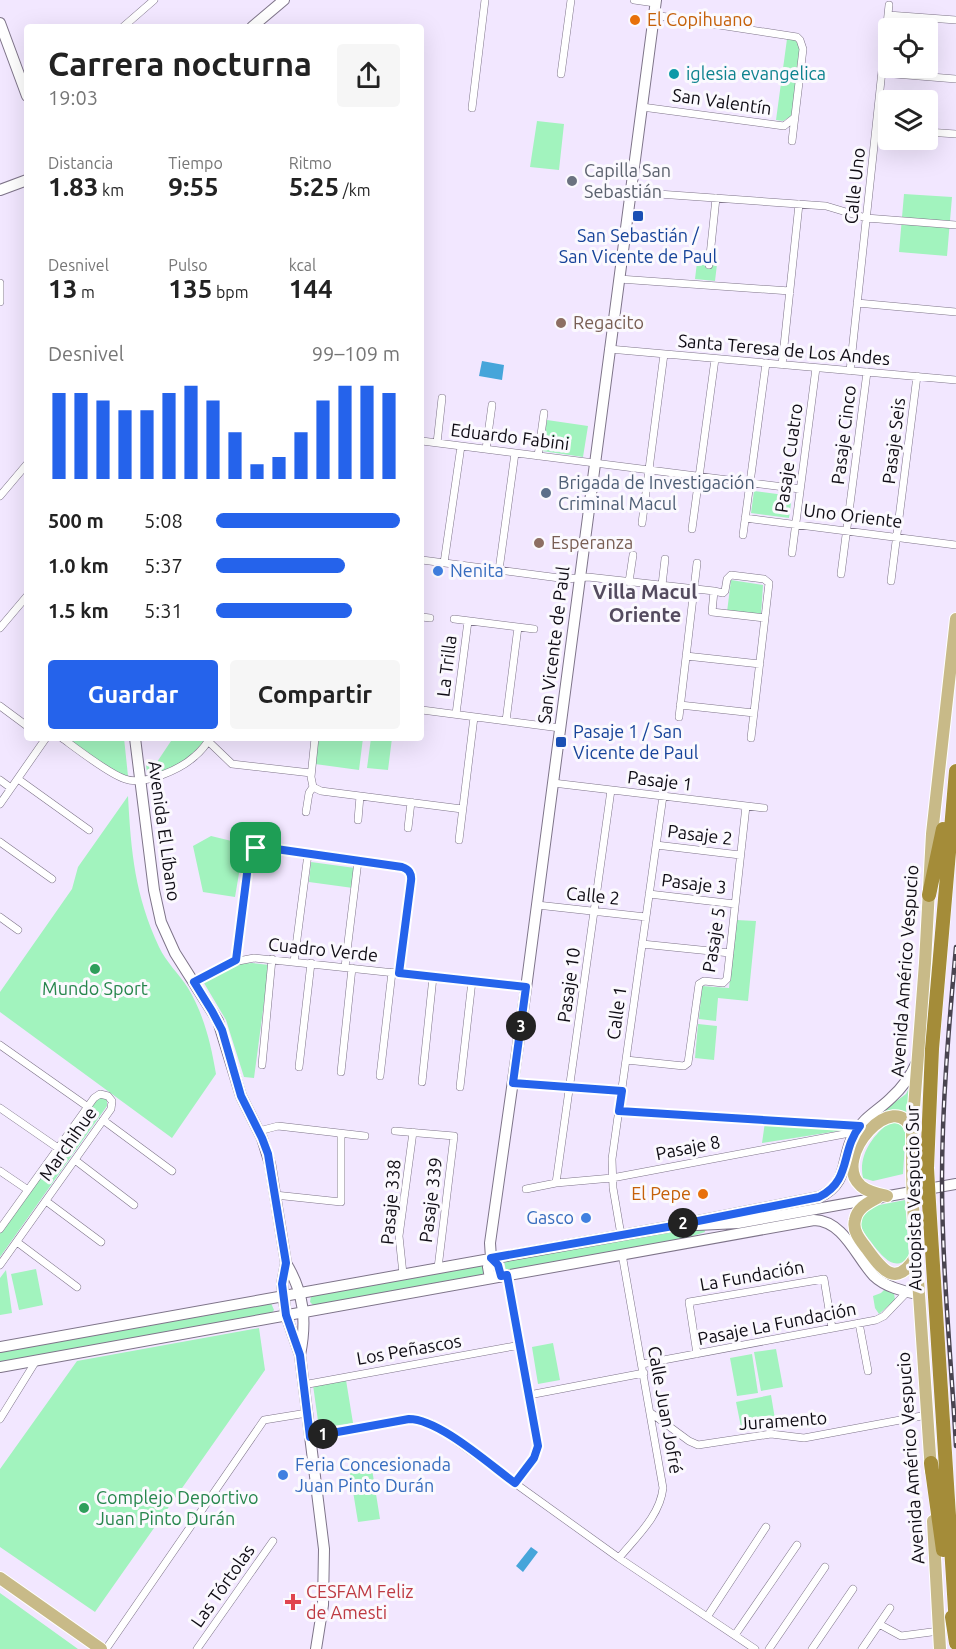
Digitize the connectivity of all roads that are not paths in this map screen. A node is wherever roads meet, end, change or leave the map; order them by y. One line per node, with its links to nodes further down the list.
1 (154, 0): 13 (street)
2 (284, 0): 14 (main road)
3 (485, 0): 21 (street)
4 (571, 0): 15 (street)
5 (634, 0): 6 (street)
6 (656, 1): 8 (main road, San Vicente de Paul)
7 (889, 5): 9 (street, Calle Uno)
8 (654, 15): 20 (main road, San Vicente de Paul); 22 (street)
9 (888, 15): 10 (street, Calle Uno); 11 (street)
10 (888, 18)
11 (956, 20)
12 (0, 24): 16 (main road)
13 (126, 24)
14 (256, 24)
15 (561, 74)
16 (24, 77)
17 (881, 78): 23 (street, Calle Uno)
18 (938, 78): 19 (street)
19 (956, 80)
20 (642, 106): 22 (street, San Valentín); 29 (main road, San Vicente de Paul)
21 (472, 108)
22 (795, 117): 26 (street)
23 (876, 128): 32 (street, Calle Uno)
24 (938, 133): 25 (street)
25 (956, 134)
26 (792, 141)
27 (24, 181): 28 (main road)
28 (0, 190)
29 (630, 192): 30 (street); 35 (main road, San Vicente de Paul)
30 (716, 198): 31 (street); 34 (street)
31 (799, 204): 32 (street); 37 (street)
32 (866, 218): 33 (street); 39 (street, Calle Uno)
33 (956, 225)
34 (709, 265)
35 (619, 279): 37 (street); 41 (main road, San Vicente de Paul)
36 (0, 284): 38 (street)
37 (790, 291): 45 (street)
38 (0, 302)
39 (857, 303): 40 (street); 47 (street, Calle Uno)
40 (956, 312)
41 (609, 349): 42 (street, Santa Teresa de Los Andes); 60 (main road, San Vicente de Paul)
42 (664, 354): 43 (street, Santa Teresa de Los Andes); 62 (street)
43 (715, 358): 44 (street, Santa Teresa de Los Andes); 63 (street)
44 (766, 363): 45 (street, Santa Teresa de Los Andes); 64 (street)
45 (782, 364): 46 (street, Santa Teresa de Los Andes)
46 (816, 368): 47 (street, Santa Teresa de Los Andes); 65 (street, Pasaje Cuatro)
47 (850, 371): 48 (street, Santa Teresa de Los Andes)
48 (867, 372): 49 (street, Santa Teresa de Los Andes); 71 (street, Pasaje Cinco)
49 (917, 376): 50 (street, Santa Teresa de Los Andes); 73 (street, Pasaje Seis)
50 (956, 380)
51 (442, 398): 55 (street)
52 (492, 405): 57 (street)
53 (544, 413): 59 (street)
54 (424, 441): 55 (street, Eduardo Fabini)
55 (437, 443): 56 (street, Eduardo Fabini)
56 (461, 446): 57 (street, Eduardo Fabini); 79 (street)
57 (486, 449): 58 (street, Eduardo Fabini)
58 (515, 453): 59 (street, Eduardo Fabini); 81 (street)
59 (538, 456): 60 (street, Eduardo Fabini)
60 (594, 463): 62 (street, Uno Oriente); 83 (main road, San Vicente de Paul)
61 (24, 468): 66 (street)
62 (649, 470): 63 (street, Uno Oriente); 68 (street)
63 (699, 476): 64 (street, Uno Oriente); 70 (street)
64 (750, 482): 65 (street, Uno Oriente); 67 (street)
65 (800, 489): 69 (street, Pasaje Cuatro)
66 (0, 496)
67 (746, 518): 69 (street, Uno Oriente); 72 (street)
68 (642, 523)
69 (795, 524): 71 (street, Uno Oriente); 75 (street, Pasaje Cuatro)
70 (692, 529)
71 (846, 530): 73 (street, Uno Oriente); 82 (street, Pasaje Cinco)
72 (743, 535)
73 (897, 537): 74 (street, Uno Oriente); 84 (street, Pasaje Seis)
74 (956, 545)
75 (792, 553)
76 (633, 555): 85 (street)
77 (665, 559): 86 (street)
78 (424, 560): 79 (street)
79 (444, 563): 81 (street)
80 (697, 564): 87 (street)
81 (499, 570): 83 (street)
82 (841, 574)
83 (580, 578): 85 (street); 110 (main road, San Vicente de Paul)
84 (891, 581)
85 (629, 582): 86 (street)
86 (662, 585): 87 (street)
87 (694, 589): 88 (street); 99 (street)
88 (714, 591): 92 (street); 92 (street)
89 (24, 600): 97 (street)
90 (424, 617): 91 (street)
91 (430, 618)
92 (765, 618): 100 (street)
93 (454, 619): 95 (street, La Trilla)
94 (956, 619): 147 (main road, Avenida Américo Vespucio)
95 (468, 621): 96 (street, La Trilla); 105 (street, La Trilla)
96 (518, 627): 98 (street, La Trilla); 108 (street)
97 (0, 628)
98 (534, 629)
99 (686, 656): 100 (street); 101 (street)
100 (760, 664): 104 (street)
101 (680, 705): 104 (street); 107 (street)
102 (0, 706): 109 (street)
103 (424, 710): 105 (street)
104 (754, 713): 111 (street)
105 (456, 714): 106 (street)
106 (474, 717): 108 (street); 134 (street)
107 (679, 717)
108 (506, 721): 110 (street)
109 (24, 724)
110 (560, 728): 123 (main road, San Vicente de Paul)
111 (751, 738)
112 (43, 741): 120 (street)
113 (66, 741): 122 (street)
114 (135, 741): 122 (main road, Avenida El Líbano)
115 (207, 741): 122 (street)
116 (211, 741): 119 (street)
117 (315, 741): 119 (street)
118 (956, 771): 124 (highway, Autopista Vespucio Sur)
119 (311, 773): 125 (street)
120 (18, 779): 126 (street); 138 (street)
121 (0, 780): 126 (street)
122 (140, 780): 164 (main road, Avenida El Líbano)
123 (553, 783): 127 (street, Pasaje 1); 149 (main road, San Vicente de Paul)
124 (954, 786): 147 (highway); 255 (highway, Autopista Vespucio Sur, bridge)
125 (313, 787): 128 (street); 135 (street)
126 (11, 788): 131 (street)
127 (611, 790): 129 (street, Pasaje 1); 150 (street, Pasaje 10)
128 (360, 796): 130 (street); 136 (street)
129 (663, 796): 132 (street, Pasaje 1); 141 (street, Calle 1)
130 (411, 802): 134 (street); 137 (street)
131 (0, 804)
132 (746, 806): 133 (street, Pasaje 1); 143 (street, Pasaje 5)
133 (764, 808)
134 (462, 809): 139 (street)
135 (306, 812)
136 (358, 820)
137 (408, 828)
138 (88, 830)
139 (459, 840)
140 (0, 842): 145 (street)
141 (656, 845): 143 (street, Pasaje 2); 146 (street, Calle 1)
142 (308, 854): 144 (street); 157 (street); 158 (street)
143 (740, 855): 148 (street, Pasaje 5)
144 (358, 861): 160 (street); 161 (street)
145 (52, 879)
146 (649, 894): 148 (street, Pasaje 3); 152 (street, Calle 1)
147 (929, 895): 168 (main road, Avenida Américo Vespucio)
148 (735, 904): 155 (street, Pasaje 5)
149 (537, 905): 150 (street, Calle 2); 165 (main road, San Vicente de Paul)
150 (594, 911): 152 (street, Calle 2); 176 (street, Pasaje 10)
151 (0, 917): 153 (street)
152 (646, 917): 154 (street, Calle 1)
153 (18, 930)
154 (642, 944): 155 (street); 167 (street, Calle 1)
155 (730, 953): 167 (street, Pasaje 5)
156 (272, 959): 157 (street, Cuadro Verde); 158 (street, Cuadro Verde); 169 (street)
157 (236, 960): 164 (street, Cuadro Verde)
158 (294, 962): 159 (street, Cuadro Verde)
159 (311, 963): 160 (street, Cuadro Verde); 170 (street)
160 (349, 968): 161 (street, Cuadro Verde); 171 (street)
161 (395, 973): 162 (street, Cuadro Verde); 172 (street)
162 (433, 977): 163 (street, Cuadro Verde); 173 (street)
163 (472, 981): 165 (street, Cuadro Verde); 175 (street)
164 (194, 982): 183 (main road, Avenida El Líbano)
165 (526, 987): 174 (main road, San Vicente de Paul)
166 (0, 1046): 178 (street)
167 (626, 1060): 177 (street, Calle 1)
168 (916, 1064): 182 (main road); 187 (main road, Avenida Américo Vespucio)
169 (262, 1065)
170 (299, 1067)
171 (341, 1072)
172 (380, 1076)
173 (422, 1082)
174 (513, 1083): 176 (street); 210 (main road, San Vicente de Paul)
175 (460, 1087)
176 (570, 1087): 177 (street); 194 (street, Pasaje 10)
177 (622, 1091): 180 (street, Calle 1)
178 (88, 1107): 181 (street, Marchihue); 189 (street, Marchihue)
179 (0, 1108): 189 (street)
180 (619, 1111): 182 (street); 193 (street, Calle 1)
181 (103, 1120): 190 (street, Marchihue); 192 (street)
182 (858, 1129): 193 (street, Pasaje 8); 203 (main road)
183 (259, 1131): 186 (street); 198 (main road, Avenida El Líbano)
184 (395, 1131): 185 (street)
185 (413, 1132): 214 (street, Pasaje 339); 215 (street, Pasaje 338)
186 (341, 1134): 188 (street); 198 (street)
187 (912, 1134): 199 (main road); 211 (main road, Avenida Américo Vespucio, bridge)
188 (365, 1136)
189 (58, 1148): 196 (street, Marchihue)
190 (75, 1160): 200 (street, Marchihue); 201 (street)
191 (0, 1171): 196 (street)
192 (172, 1171)
193 (612, 1178): 194 (street, Pasaje 8); 205 (street, Calle 1)
194 (556, 1183): 197 (street, Pasaje 8)
195 (956, 1184): 199 (main road)
196 (28, 1190): 204 (street, Marchihue)
197 (526, 1190)
198 (275, 1195): 212 (main road, Avenida El Líbano)
199 (882, 1197): 202 (main road); 211 (main road)
200 (46, 1201): 206 (street, Marchihue); 207 (street)
201 (134, 1205)
202 (738, 1223): 203 (main road); 208 (main road)
203 (673, 1226): 205 (main road)
204 (0, 1229)
205 (621, 1235): 210 (main road)
206 (17, 1242): 213 (street, Marchihue); 217 (street)
207 (101, 1242)
208 (676, 1244): 209 (main road); 219 (main road)
209 (622, 1254): 216 (main road); 232 (street, Calle Juan Jofré)
210 (491, 1258): 214 (main road); 216 (main road, San Vicente de Paul)
211 (915, 1258): 219 (main road, Avenida Américo Vespucio)
212 (286, 1263): 218 (main road, Avenida El Líbano); 220 (main road, Avenida El Líbano)
213 (0, 1264)
214 (438, 1268): 215 (main road)
215 (403, 1274): 218 (main road)
216 (499, 1276): 221 (main road); 226 (street)
217 (77, 1287)
218 (300, 1293): 220 (main road); 221 (main road, Avenida El Líbano)
219 (912, 1293): 223 (street, Pasaje La Fundación); 240 (main road, Avenida Américo Vespucio)
220 (284, 1296): 222 (main road, Avenida El Líbano); 225 (main road)
221 (303, 1312): 222 (main road); 230 (main road, Avenida El Líbano)
222 (286, 1315): 228 (main road); 230 (main road, Avenida El Líbano)
223 (859, 1323): 224 (street, Pasaje La Fundación); 234 (street)
224 (832, 1328): 229 (street, Pasaje La Fundación); 229 (street, La Fundación)
225 (91, 1331): 227 (main road); 228 (main road)
226 (520, 1345): 236 (street, Los Peñascos); 237 (street)
227 (0, 1347)
228 (95, 1350): 231 (main road)
229 (697, 1354): 232 (street, Pasaje La Fundación)
230 (300, 1355): 236 (main road, Avenida El Líbano)
231 (36, 1360): 233 (main road); 241 (street)
232 (642, 1364): 235 (street, Calle Juan Jofré)
233 (0, 1367)
234 (867, 1371)
235 (644, 1373): 237 (street); 239 (street, Calle Juan Jofré)
236 (303, 1385): 238 (main road, Avenida El Líbano)
237 (529, 1395): 244 (street)
238 (307, 1413): 242 (main road, Avenida El Líbano); 259 (street)
239 (651, 1413): 240 (street, Juramento); 248 (street, Calle Juan Jofré)
240 (927, 1416): 243 (main road, Avenida Américo Vespucio)
241 (0, 1419)
242 (310, 1437): 244 (street); 261 (main road, Avenida El Líbano)
243 (931, 1463): 256 (main road, Avenida Américo Vespucio); 258 (highway)
244 (515, 1483): 248 (street)
245 (766, 1527): 253 (street)
246 (273, 1541): 260 (street, Las Tórtolas)
247 (797, 1545): 257 (street)
248 (619, 1558): 253 (street)
249 (825, 1567): 263 (street)
250 (0, 1578): 259 (main road)
251 (853, 1589): 264 (street)
252 (890, 1608): 254 (street)
253 (706, 1617): 257 (street)
254 (879, 1624): 256 (street); 265 (street)
255 (956, 1625)
256 (939, 1631): 266 (main road, Avenida Américo Vespucio)
257 (735, 1635): 262 (street)
258 (956, 1643)
259 (100, 1648)
260 (198, 1649)
261 (316, 1649)
262 (755, 1649)
263 (769, 1649)
264 (812, 1649)
265 (862, 1649)
266 (940, 1649)

